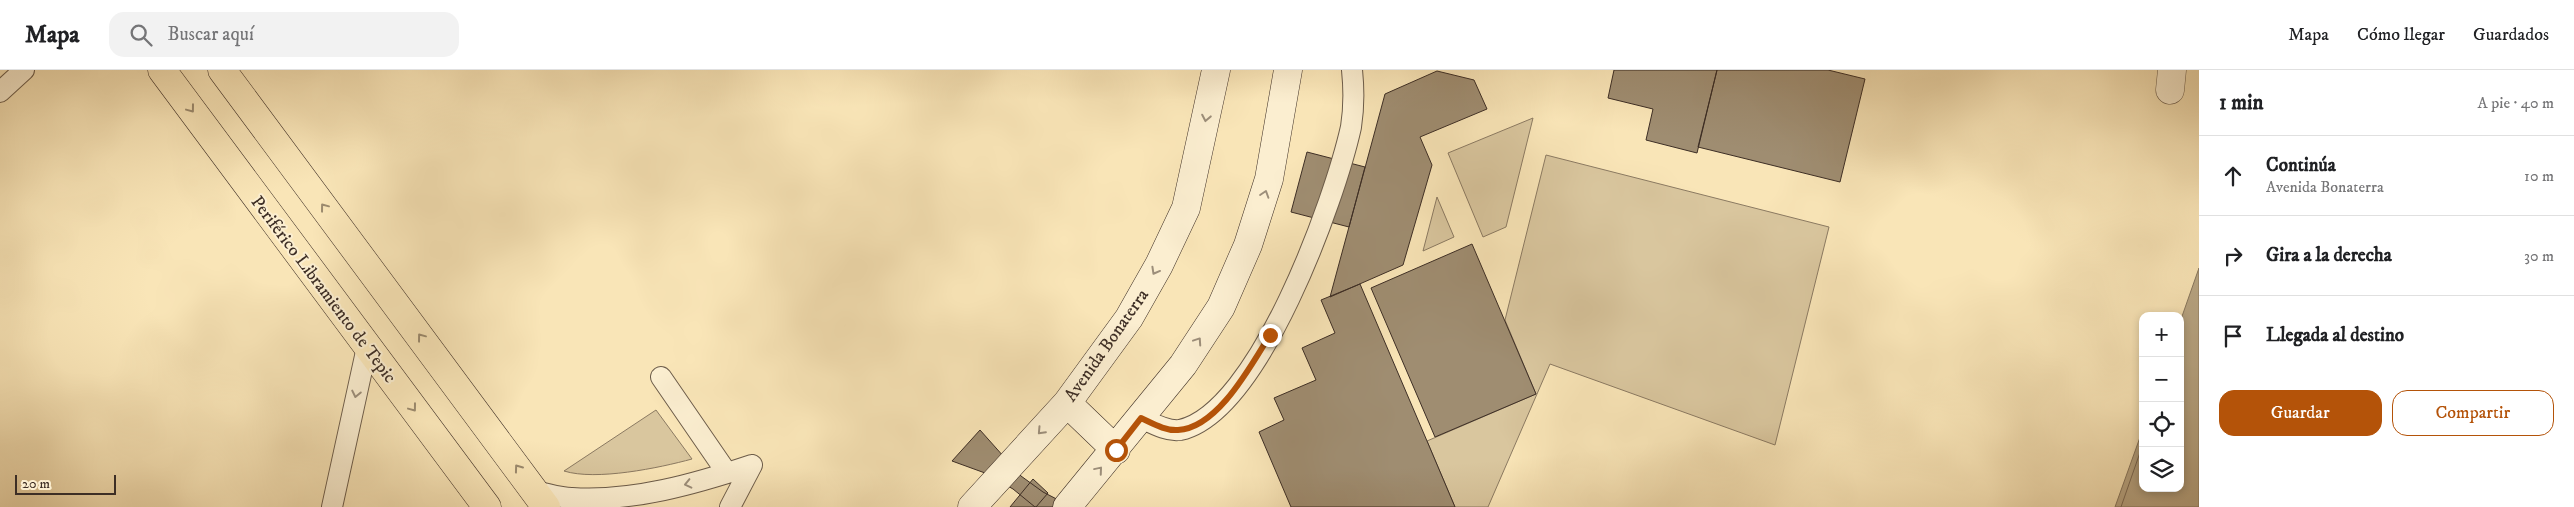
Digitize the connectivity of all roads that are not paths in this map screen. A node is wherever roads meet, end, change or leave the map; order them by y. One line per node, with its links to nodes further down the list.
1 (24, 70): 7 (lane)
2 (162, 70): 8 (highway, Periférico Libramiento de Tepic, one-way to 8)
3 (222, 70): 14 (highway, one-way to 3)
4 (1216, 70): 10 (street, Avenida Bonaterra, one-way to 10)
5 (1288, 70): 11 (street, one-way to 5)
6 (1352, 70): 11 (lane)
7 (0, 92)
8 (366, 347): 15 (lane, one-way to 15); 16 (highway, Periférico Libramiento de Tepic, one-way to 16)
9 (660, 377): 13 (lane)
10 (1066, 403): 12 (street); 18 (street, Avenida Bonaterra, one-way to 18)
11 (1141, 418): 12 (street)
12 (1116, 450): 19 (street, one-way to 12)
13 (727, 473): 14 (lane, one-way to 14); 17 (lane)
14 (540, 499)
15 (332, 507)
16 (487, 507)
17 (730, 507)
18 (972, 507)
19 (1068, 507)

